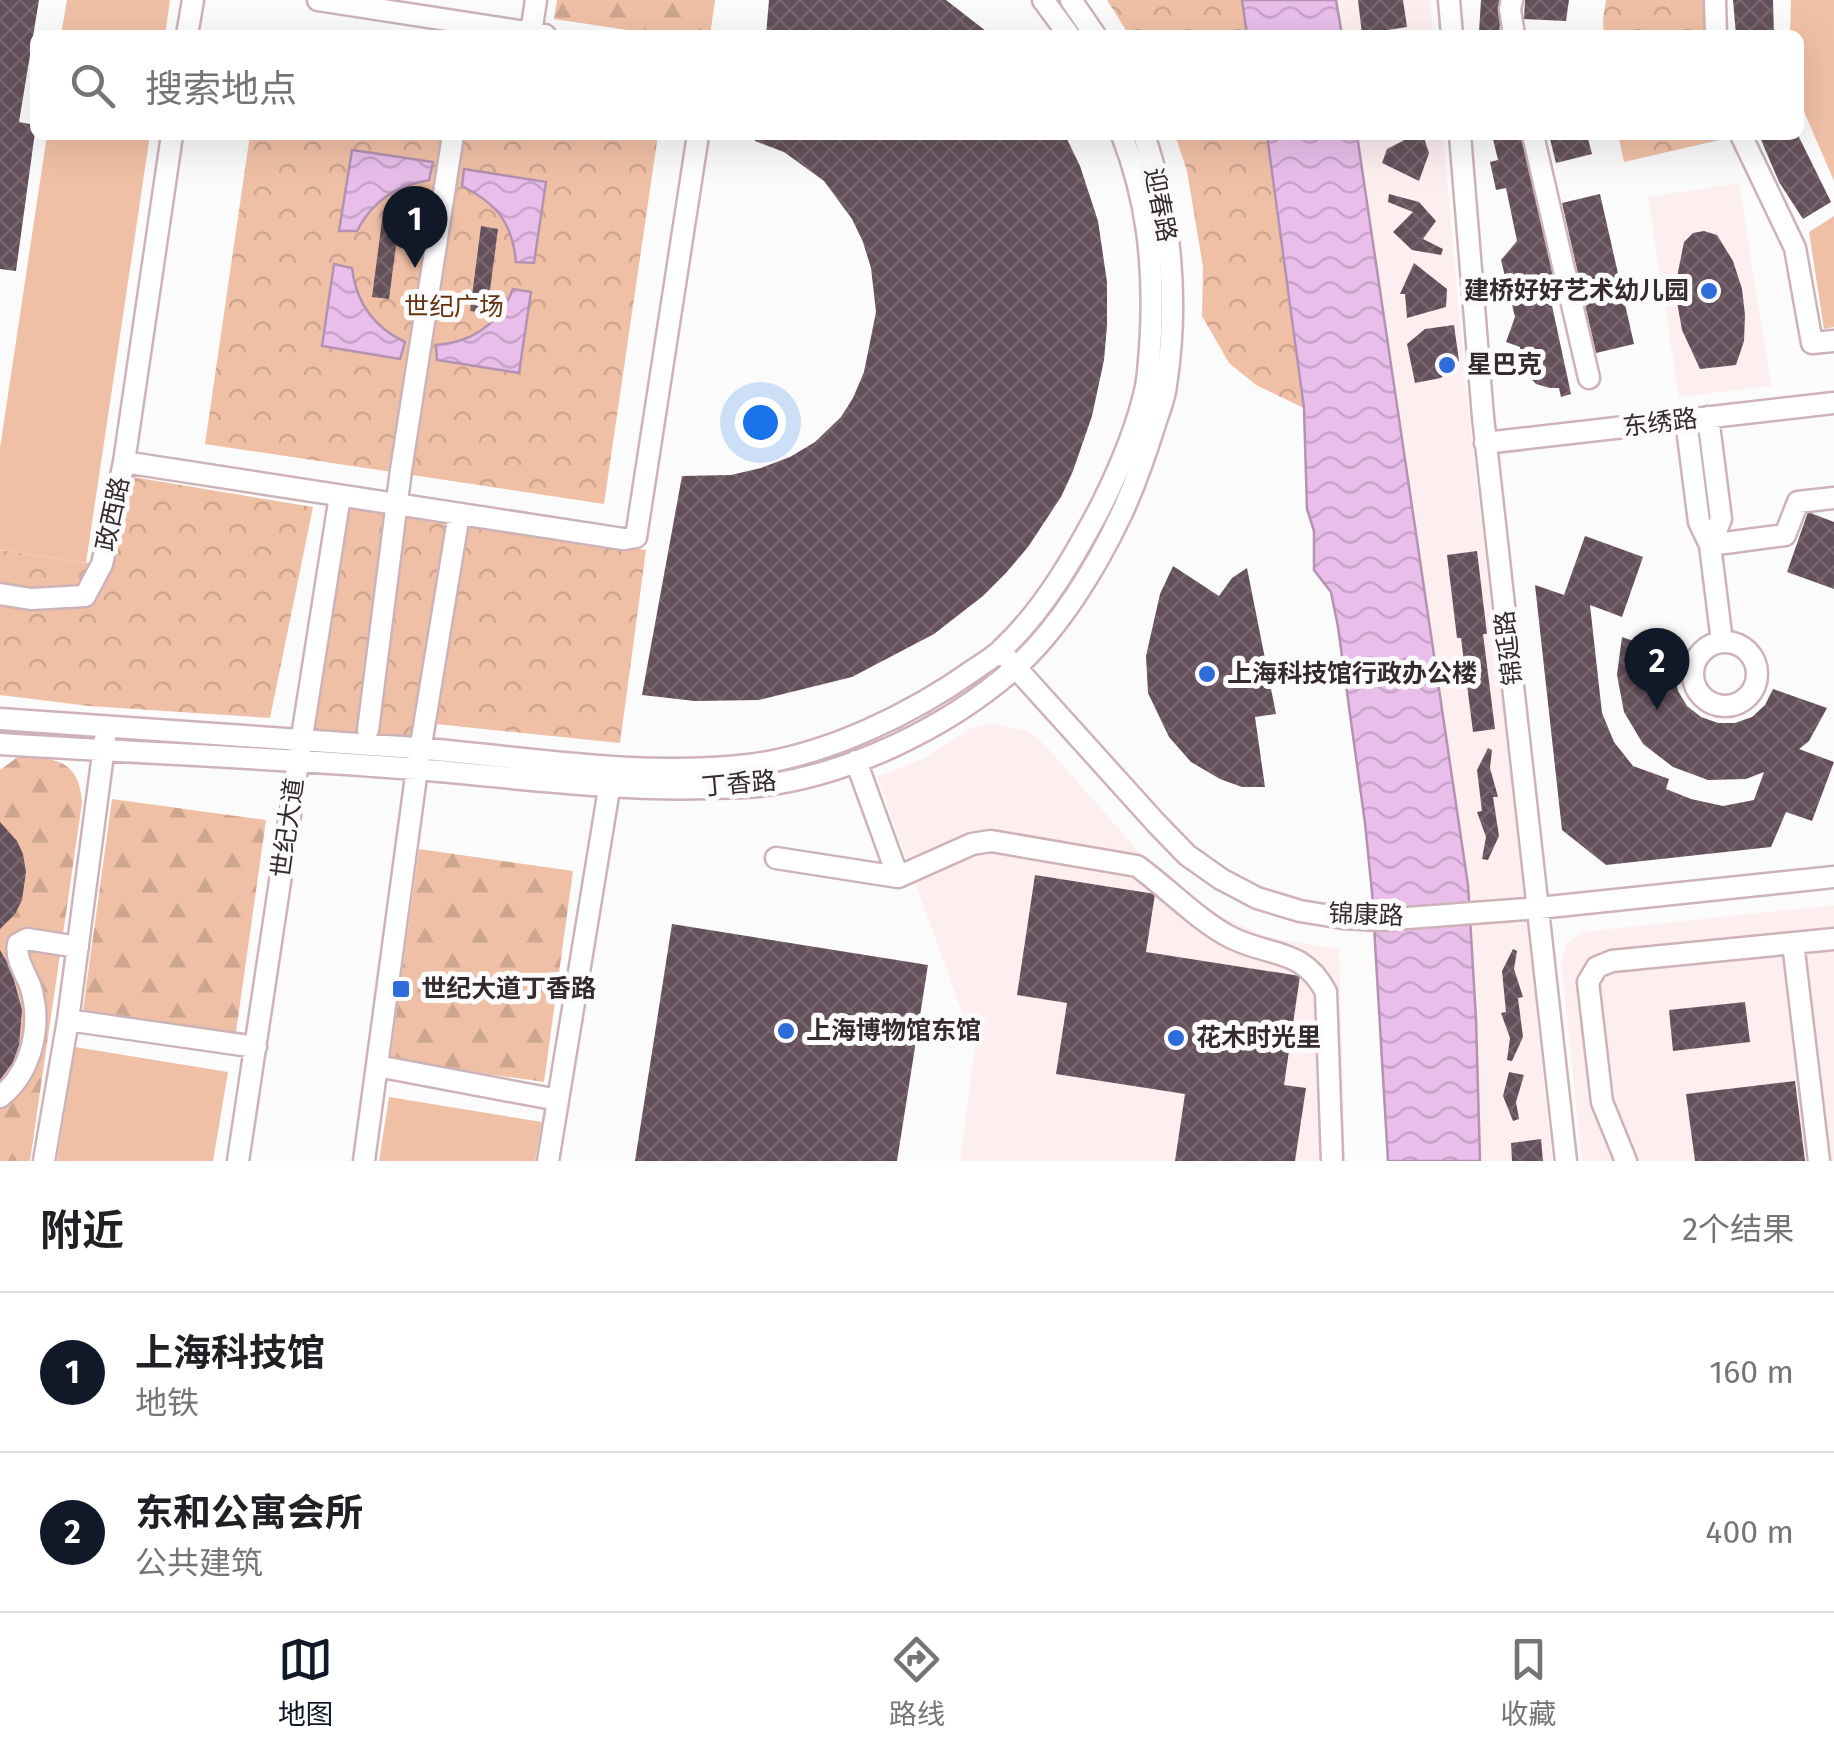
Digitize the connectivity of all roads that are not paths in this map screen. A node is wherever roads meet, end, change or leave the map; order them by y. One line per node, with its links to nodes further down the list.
1 (193, 0): 12 (street)
2 (318, 0): 10 (street)
3 (536, 0): 13 (street)
4 (1043, 0): 14 (street)
5 (1071, 0): 15 (street)
6 (1449, 0): 16 (street)
7 (1512, 0): 17 (street)
8 (1714, 0): 18 (street)
9 (474, 1): 11 (street)
10 (413, 7): 11 (street)
11 (470, 29)
12 (189, 30)
13 (538, 30)
14 (1065, 30)
15 (1092, 30)
16 (1452, 30)
17 (1513, 30)
18 (1716, 30)
19 (171, 140): 35 (street)
20 (452, 140): 38 (street)
21 (697, 140): 39 (street)
22 (1124, 140): 27 (street, 迎春路)
23 (1146, 140): 28 (street, 迎春路)
24 (1460, 140): 34 (street, 锦延路)
25 (1534, 140): 30 (street)
26 (1743, 140): 29 (street)
27 (1152, 261): 43 (street, 丁香路)
28 (1172, 275): 44 (street, 丁香路)
29 (1834, 341)
30 (1588, 378)
31 (1834, 403): 32 (street, 东绣路)
32 (1708, 417): 33 (street, 东绣路); 40 (street)
33 (1686, 420): 34 (street, 东绣路); 40 (street)
34 (1486, 443): 59 (street, 锦延路)
35 (124, 462): 36 (street); 41 (street, 政西路)
36 (340, 496): 38 (street); 48 (street, 世纪大道)
37 (1834, 498): 40 (street)
38 (398, 504): 39 (street); 47 (street)
39 (459, 514): 51 (street)
40 (1710, 545): 42 (street)
41 (0, 594)
42 (1722, 642)
43 (1000, 651): 44 (street, 锦康路); 54 (street, 丁香路)
44 (1016, 668): 52 (street, 丁香路); 59 (street, 锦康路)
45 (0, 719): 46 (street, 丁香路)
46 (106, 726): 48 (street, 丁香路); 50 (street)
47 (368, 730)
48 (302, 740): 51 (street, 丁香路); 53 (street, 世纪大道)
49 (0, 744): 50 (street, 丁香路)
50 (104, 750): 53 (street, 丁香路); 62 (street)
51 (418, 759): 53 (street, 丁香路); 54 (street, 丁香路); 55 (street, 丁香路); 65 (street)
52 (856, 761): 55 (street, 丁香路); 58 (street)
53 (298, 762): 64 (street, 世纪大道)
54 (613, 766): 55 (street)
55 (610, 788): 67 (street)
56 (776, 858): 58 (street)
57 (1834, 876): 59 (street, 锦康路)
58 (898, 877): 72 (street)
59 (1540, 908): 73 (street, 锦延路)
60 (1834, 939): 61 (street)
61 (1793, 943): 74 (street); 75 (street)
62 (78, 947): 63 (street); 66 (street)
63 (68, 1020): 64 (street); 68 (street)
64 (256, 1047): 69 (street, 世纪大道)
65 (376, 1066): 67 (street); 70 (street)
66 (0, 1097)
67 (558, 1100): 71 (street)
68 (44, 1161)
69 (238, 1161)
70 (364, 1161)
71 (548, 1161)
72 (1332, 1161)
73 (1566, 1161)
74 (1626, 1161)
75 (1819, 1161)

